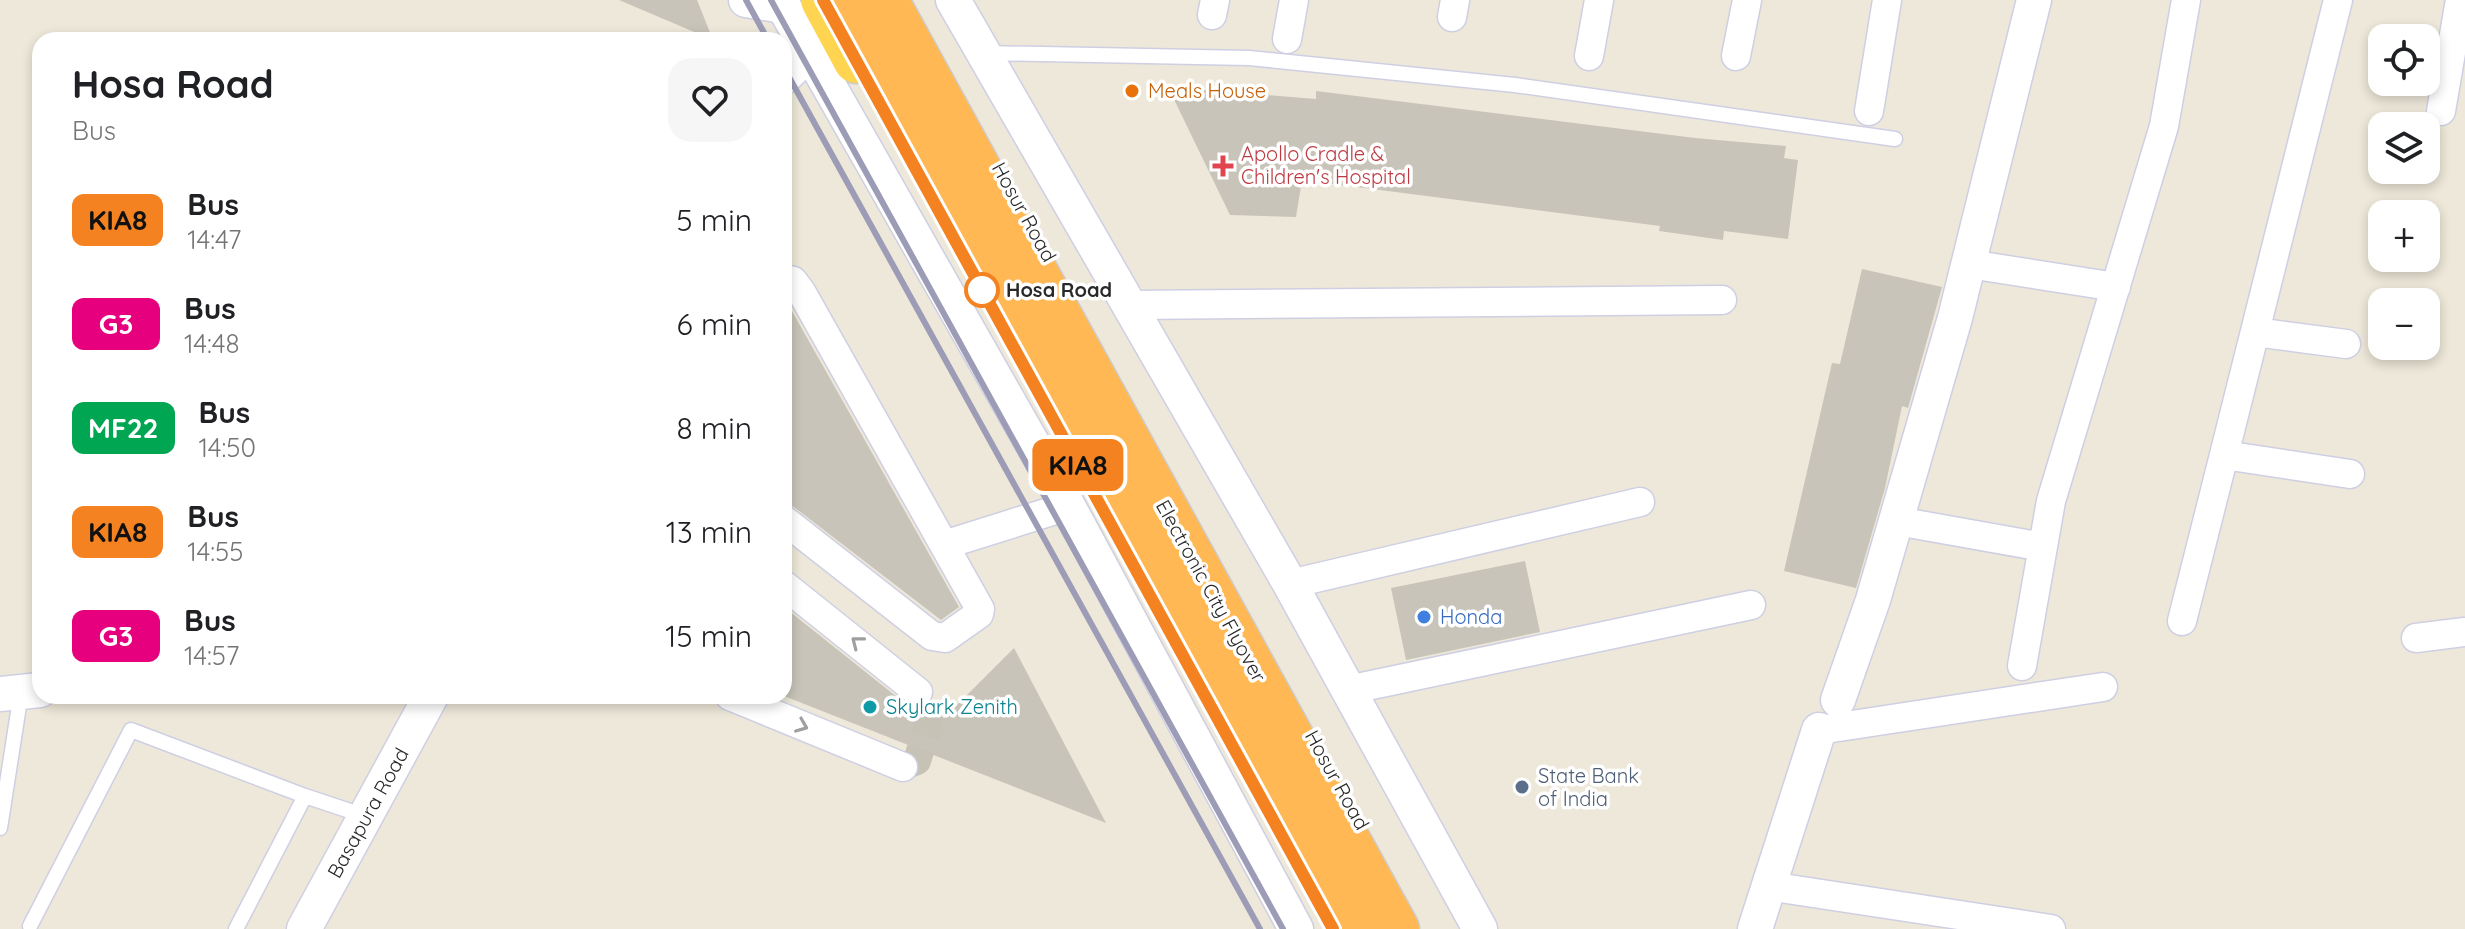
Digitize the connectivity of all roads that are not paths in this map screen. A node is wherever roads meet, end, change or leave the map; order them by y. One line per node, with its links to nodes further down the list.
1 (746, 0): 14 (street)
2 (847, 0): 64 (highway, Electronic City Flyover)
3 (886, 0): 65 (highway, Electronic City Flyover)
4 (908, 0): 66 (highway, Hosur Road)
5 (953, 0): 17 (street)
6 (1294, 0): 15 (street)
7 (1599, 0): 18 (street)
8 (1747, 0): 19 (street)
9 (1887, 0): 21 (street)
10 (2034, 0): 24 (street)
11 (2186, 0): 26 (street)
12 (2338, 0): 29 (street)
13 (2460, 0): 22 (street)
14 (795, 2): 16 (street); 63 (highway)
15 (1287, 39)
16 (810, 52): 20 (street); 34 (street)
17 (983, 53): 23 (lane); 28 (street)
18 (1589, 56)
19 (1736, 56)
20 (792, 69)
21 (1869, 111)
22 (2441, 111)
23 (1895, 139)
24 (1969, 264): 26 (street); 35 (street)
25 (792, 281): 37 (street)
26 (2116, 287): 38 (street)
27 (1722, 300): 28 (street)
28 (1127, 305): 39 (street)
29 (2255, 332): 30 (street); 31 (street)
30 (2346, 344)
31 (2224, 455): 32 (street); 42 (street)
32 (2350, 474)
33 (1640, 502): 39 (street)
34 (1068, 506): 37 (street); 62 (street)
35 (1897, 521): 38 (street); 50 (street)
36 (792, 526): 37 (street)
37 (944, 545)
38 (2043, 547): 45 (street)
39 (1290, 584): 47 (street)
40 (792, 591): 49 (street, one-way to 40)
41 (1751, 605): 47 (street)
42 (2182, 621)
43 (2465, 632): 44 (street)
44 (2416, 638)
45 (2022, 666)
46 (2103, 687): 53 (street)
47 (1348, 690): 67 (street)
48 (21, 692): 57 (lane)
49 (918, 692)
50 (1838, 700)
51 (427, 704): 56 (street, Basapura Road)
52 (749, 704): 54 (street, one-way to 54)
53 (1819, 730): 58 (street)
54 (903, 767)
55 (305, 796): 56 (lane); 59 (lane); 60 (lane)
56 (366, 816): 61 (street, Basapura Road)
57 (0, 828)
58 (1768, 886): 68 (street); 69 (street)
59 (30, 926)
60 (236, 929)
61 (304, 929)
62 (1296, 929)
63 (1333, 929)
64 (1357, 929)
65 (1397, 929)
66 (1419, 929)
67 (1480, 929)
68 (1755, 929)
69 (2051, 929)

